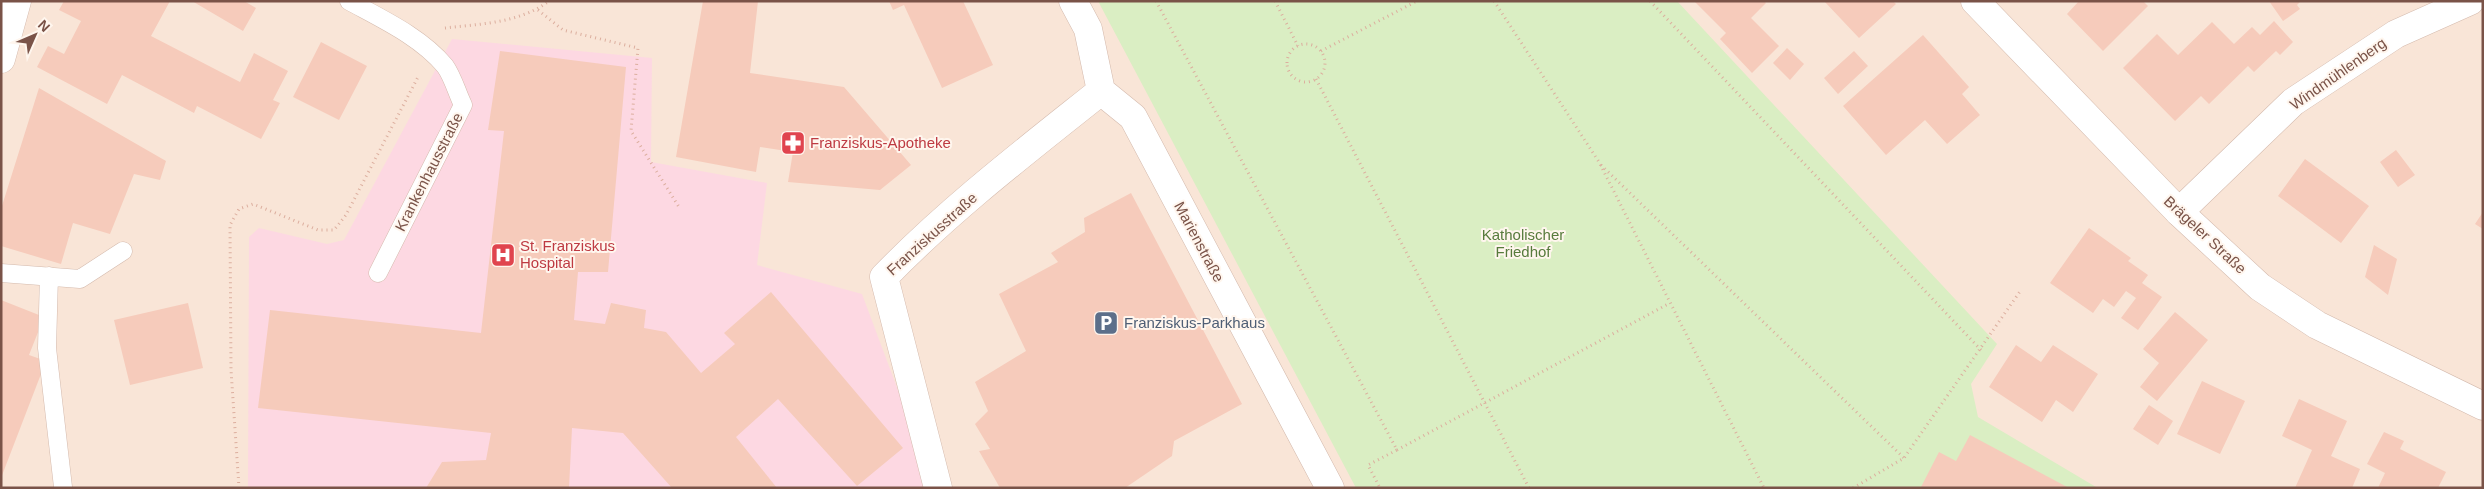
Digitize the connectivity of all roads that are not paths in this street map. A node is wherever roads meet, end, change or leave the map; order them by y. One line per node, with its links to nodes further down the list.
1 (17, 1): 6 (street)
2 (349, 1): 11 (lane, Krankenhausstraße)
3 (1073, 1): 7 (street)
4 (1975, 1): 8 (street, Brägeler Straße)
5 (2470, 1): 8 (street, Windmühlenberg)
6 (1, 59)
7 (1101, 91): 15 (street, Franziskusstraße); 16 (street, Marienstraße)
8 (2179, 212): 13 (street, Brägeler Straße)
9 (123, 251): 12 (lane)
10 (1, 273): 12 (lane)
11 (378, 274)
12 (49, 276): 14 (lane)
13 (2483, 406)
14 (63, 487)
15 (938, 488)
16 (1330, 488)

